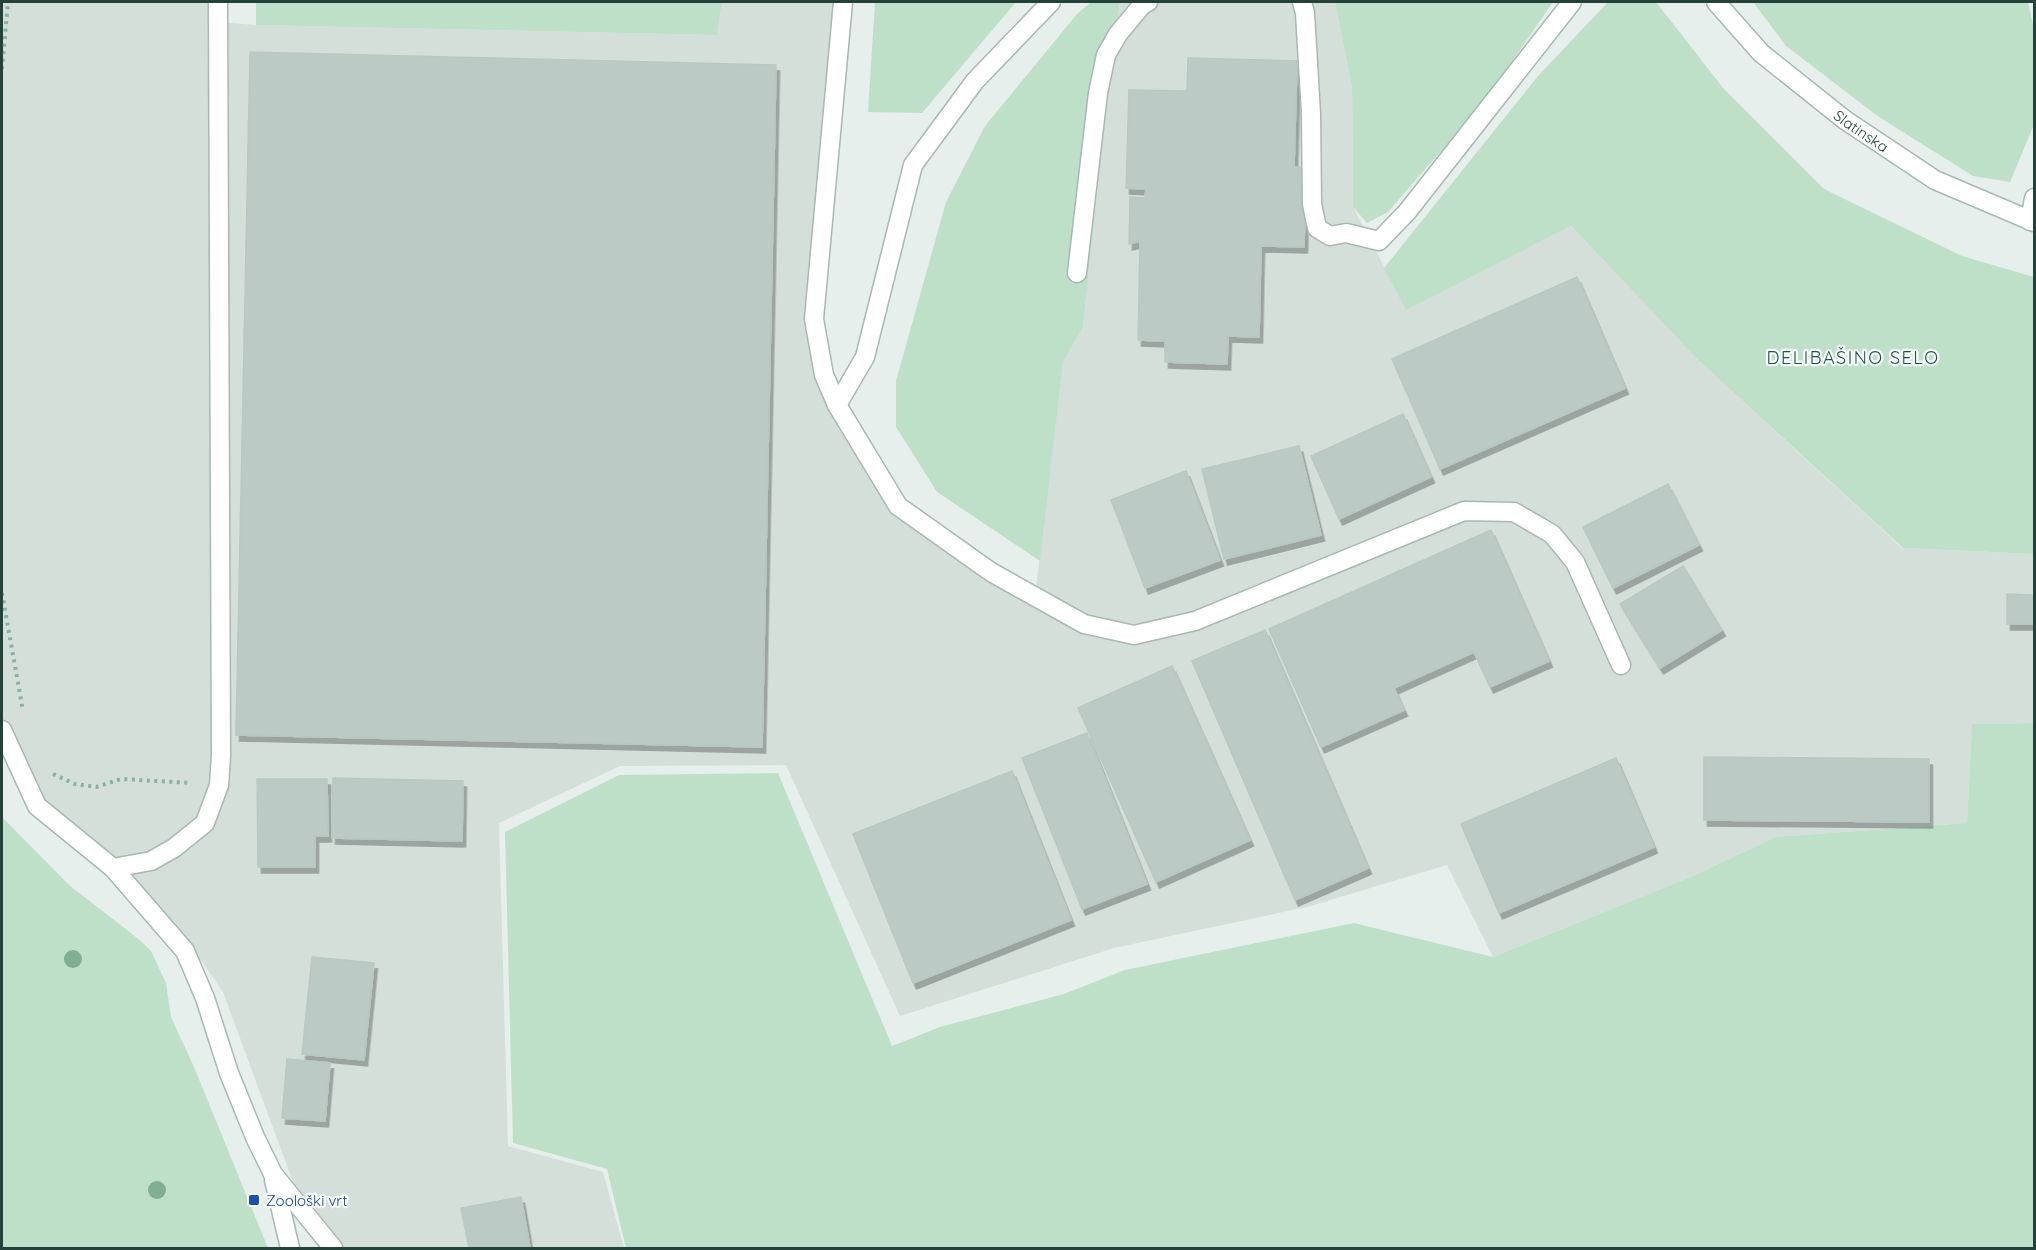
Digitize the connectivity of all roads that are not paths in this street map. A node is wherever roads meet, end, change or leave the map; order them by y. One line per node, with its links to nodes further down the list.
1 (218, 2): 14 (street)
2 (843, 2): 11 (street)
3 (1051, 2): 11 (street)
4 (1148, 2): 10 (street)
5 (1302, 2): 6 (street)
6 (1572, 2)
7 (1716, 2): 9 (street, Slatinska)
8 (2034, 198): 9 (street)
9 (2032, 222)
10 (1077, 273)
11 (837, 405): 12 (street)
12 (1621, 665)
13 (2, 730): 14 (street)
14 (113, 868): 15 (street)
15 (273, 1174): 16 (street); 17 (street)
16 (290, 1248)
17 (333, 1248)

